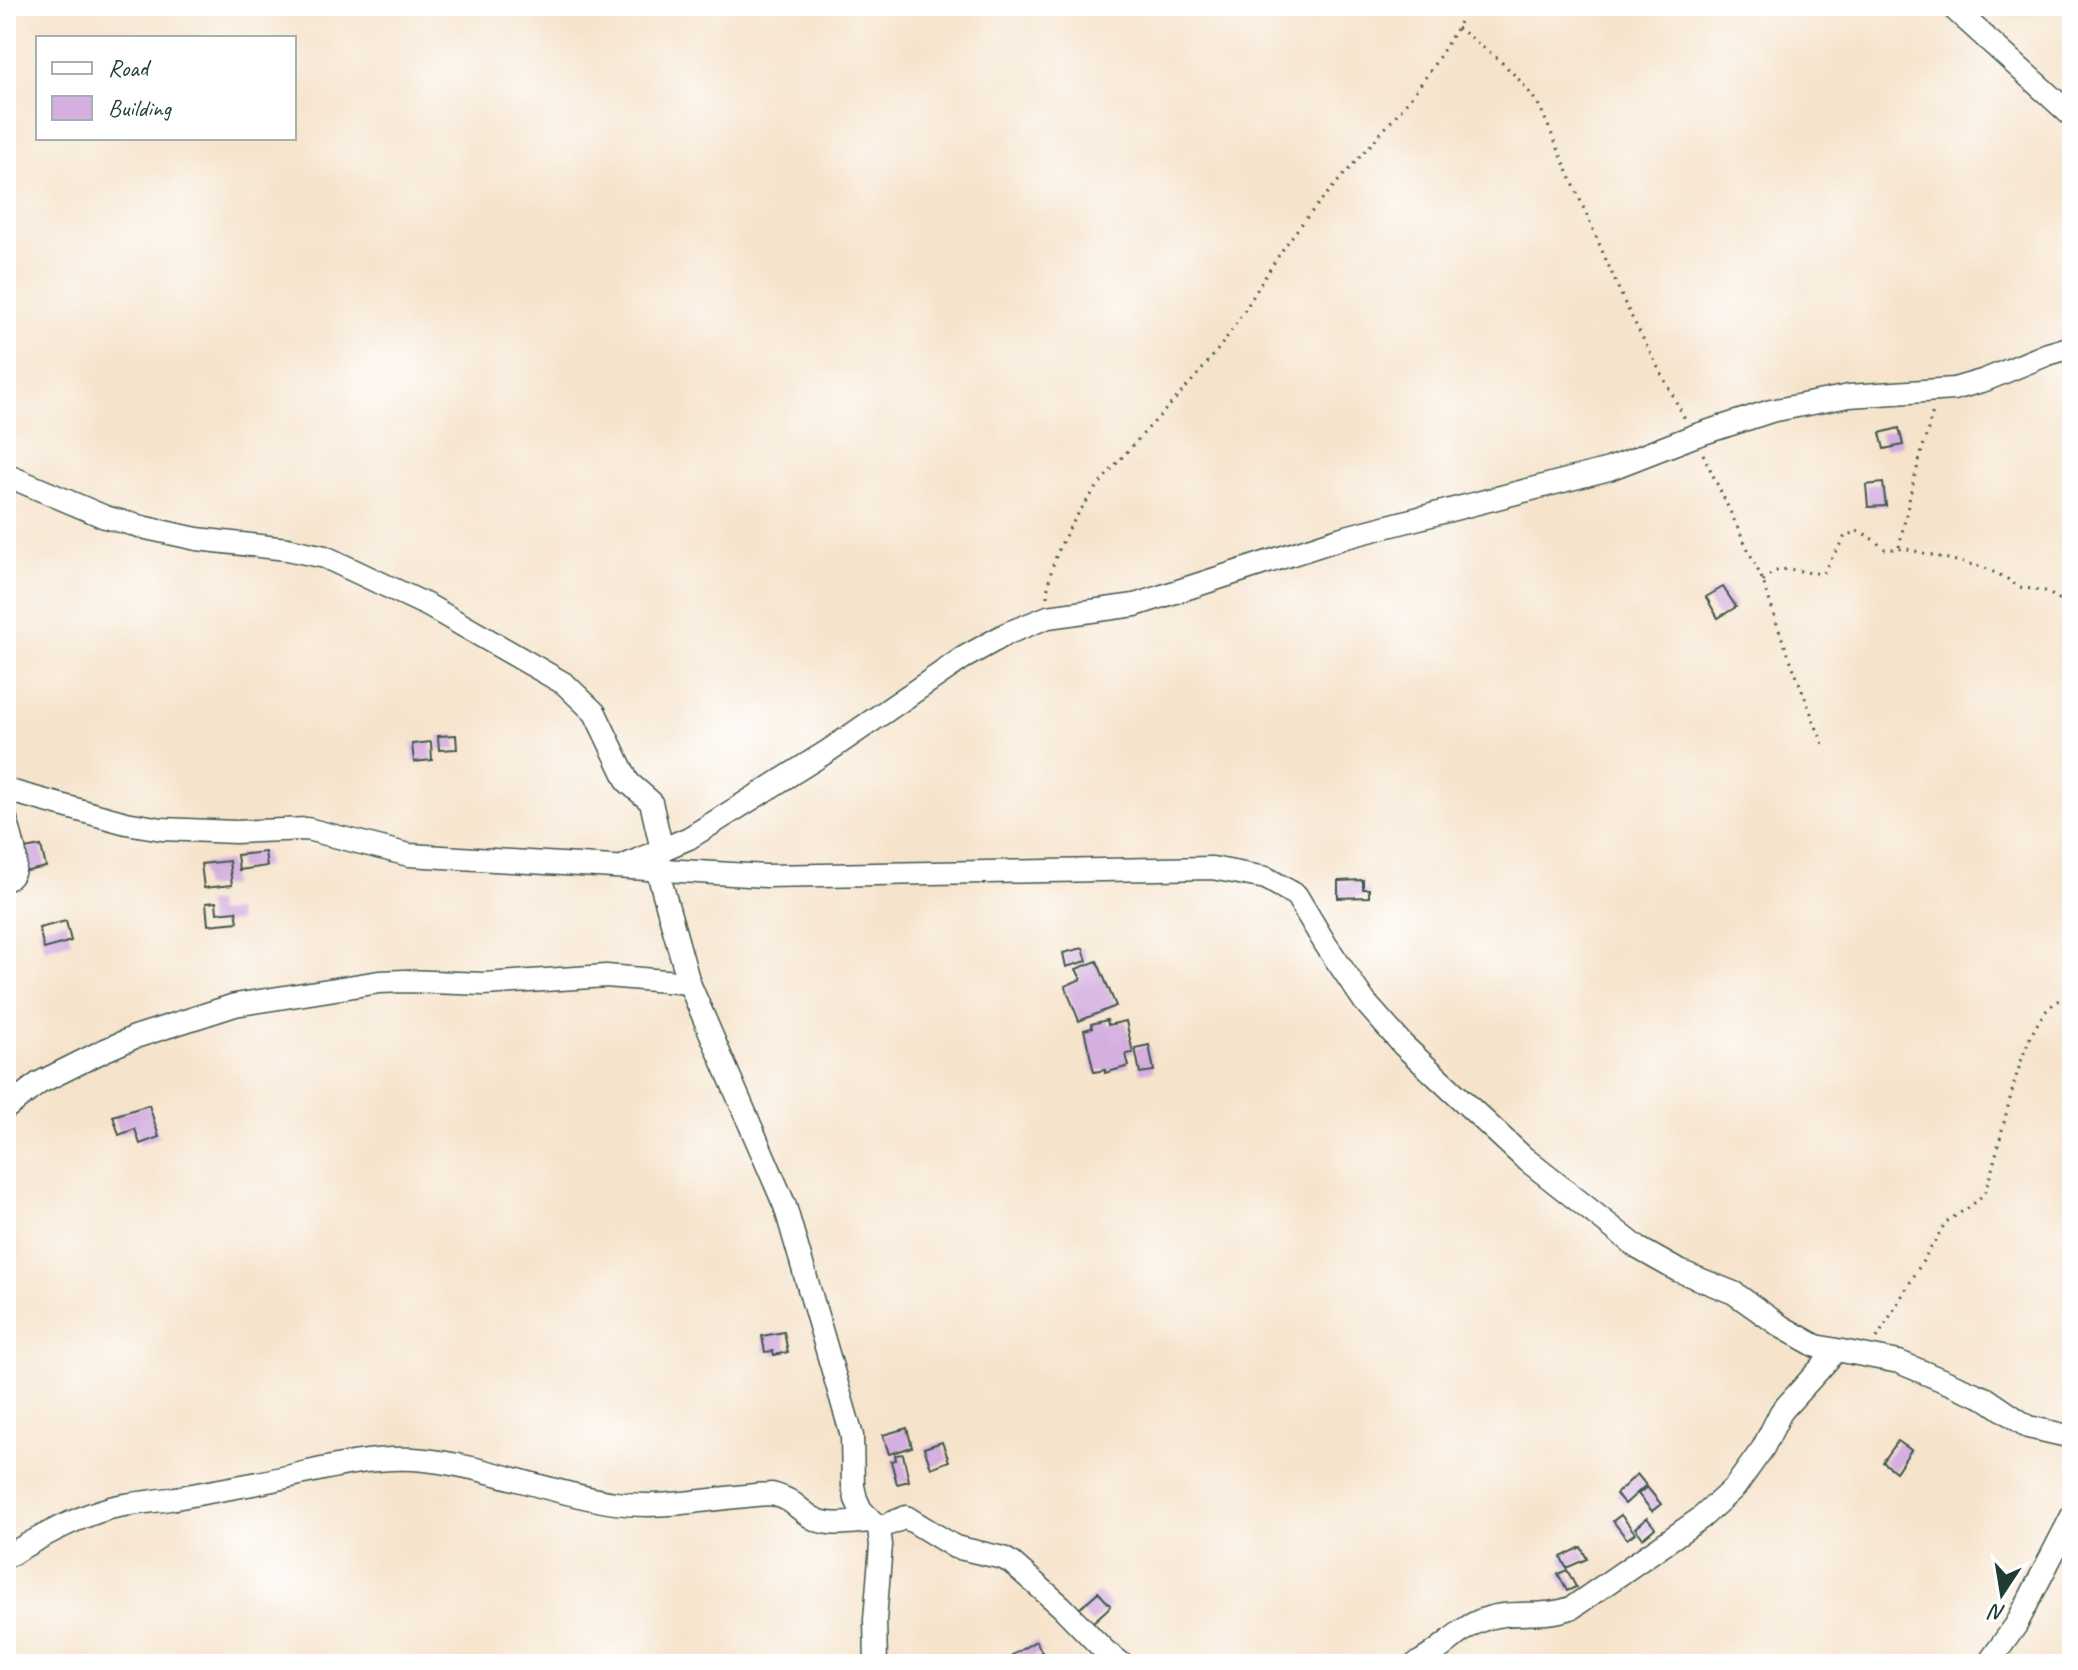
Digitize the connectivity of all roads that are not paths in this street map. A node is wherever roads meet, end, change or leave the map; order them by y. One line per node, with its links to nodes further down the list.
1 (1951, 6): 2 (street)
2 (2072, 116)
3 (2072, 347): 7 (street)
4 (6, 475): 7 (street)
5 (6, 790): 7 (street)
6 (6, 819): 8 (street)
7 (660, 859): 9 (street); 11 (street)
8 (6, 880)
9 (689, 983): 10 (street); 14 (street)
10 (6, 1108)
11 (1836, 1351): 12 (street); 18 (street)
12 (2072, 1437)
13 (2072, 1516): 19 (street)
14 (874, 1524): 15 (street); 16 (street); 17 (street)
15 (6, 1557)
16 (876, 1664)
17 (1122, 1664)
18 (1416, 1664)
19 (1988, 1664)

